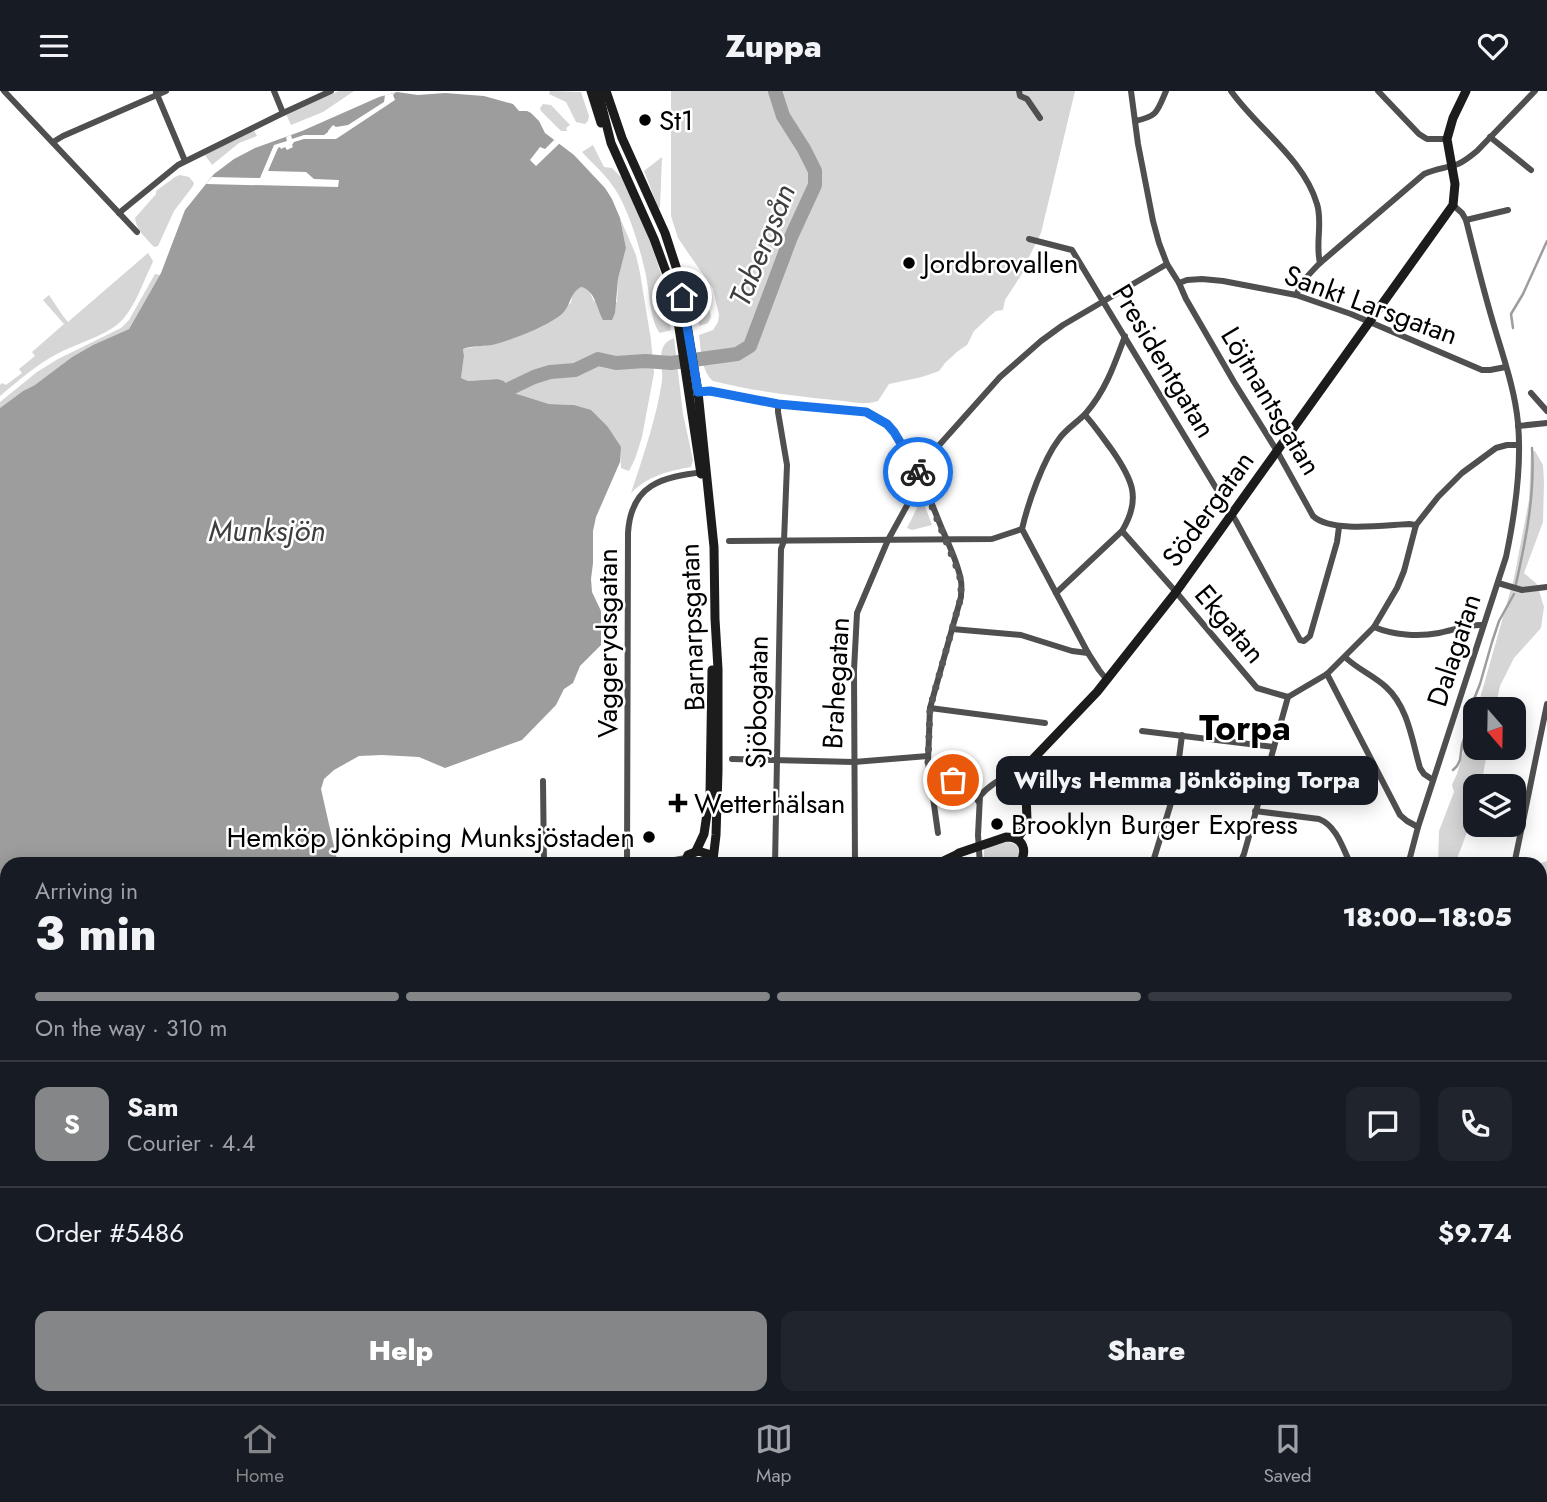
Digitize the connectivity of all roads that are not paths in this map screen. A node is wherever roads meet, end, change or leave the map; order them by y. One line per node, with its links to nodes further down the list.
1 (4, 91): 21 (street)
2 (166, 91): 15 (street)
3 (274, 91): 16 (street)
4 (331, 91): 16 (street)
5 (591, 91): 22 (main road)
6 (598, 91): 22 (main road)
7 (606, 91): 39 (main road)
8 (1019, 91): 17 (street)
9 (1131, 91): 18 (street, Löjtnantsgatan)
10 (1166, 91): 18 (street)
11 (1231, 91): 32 (street)
12 (1378, 91): 20 (street)
13 (1466, 91): 20 (main road)
14 (1535, 91): 19 (street)
15 (156, 93): 21 (street); 23 (street)
16 (283, 113): 23 (street)
17 (1040, 118)
18 (1135, 121): 33 (street, Löjtnantsgatan)
19 (1490, 137): 24 (street); 25 (street)
20 (1447, 139): 24 (main road)
21 (53, 142): 28 (street)
22 (611, 143): 39 (main road)
23 (185, 162): 28 (street)
24 (1451, 166): 26 (main road); 32 (street)
25 (1531, 170)
26 (1452, 205): 29 (street); 37 (main road, Södergatan)
27 (1508, 209): 29 (street)
28 (119, 213): 30 (street)
29 (1466, 220): 40 (street, Dalagatan)
30 (137, 232)
31 (1028, 239): 36 (street, Presidentgatan)
32 (1320, 263): 35 (street)
33 (1167, 264): 34 (street, Löjtnantsgatan); 36 (street, Brahegatan)
34 (1179, 283): 35 (street, Sankt Larsgatan); 51 (street, Löjtnantsgatan)
35 (1297, 295): 37 (street, Sankt Larsgatan)
36 (1104, 300): 38 (street, Presidentgatan); 53 (street, Brahegatan)
37 (1369, 322): 40 (street, Sankt Larsgatan); 51 (main road, Södergatan)
38 (1125, 336): 47 (street); 54 (street, Presidentgatan)
39 (686, 348): 41 (main road)
40 (1506, 367): 49 (street, Dalagatan)
41 (690, 376): 42 (main road, Barnarpsgatan); 43 (main road, Barnarpsgatan)
42 (698, 392): 43 (street); 45 (street); 52 (main road, Barnarpsgatan)
43 (687, 393): 52 (main road, Barnarpsgatan)
44 (1531, 393): 46 (street)
45 (778, 404): 53 (street); 62 (street, Sjöbogatan)
46 (1547, 411)
47 (1085, 415): 57 (street); 58 (street)
48 (1547, 423): 49 (street)
49 (1518, 426): 50 (street, Dalagatan)
50 (1518, 445): 55 (street); 63 (street, Dalagatan)
51 (1277, 451): 54 (main road, Södergatan); 56 (street, Löjtnantsgatan)
52 (703, 472): 94 (main road, Barnarpsgatan); 97 (street, Vaggerydsgatan); 100 (main road, Barnarpsgatan)
53 (920, 474): 59 (street, Brahegatan); 60 (street)
54 (1232, 514): 56 (street, Presidentgatan); 65 (main road, Södergatan)
55 (1416, 525): 56 (street); 68 (street)
56 (1339, 527)
57 (1022, 529): 60 (street); 66 (street)
58 (1122, 531): 65 (street, Ekgatan); 66 (street)
59 (888, 540): 60 (street); 62 (street); 85 (street, Brahegatan)
60 (947, 540): 69 (street)
61 (729, 541): 62 (street)
62 (784, 541): 83 (street, Sjöbogatan)
63 (1498, 583): 64 (street); 67 (street, Dalagatan)
64 (1547, 587)
65 (1176, 592): 73 (main road, Södergatan); 74 (street, Ekgatan)
66 (1056, 593): 70 (street)
67 (1483, 625): 68 (street); 86 (street, Dalagatan)
68 (1374, 627): 71 (street)
69 (951, 629): 70 (street); 76 (street)
70 (1088, 653): 73 (street)
71 (1345, 657): 72 (street); 86 (street)
72 (1327, 674): 74 (street); 90 (street)
73 (1107, 680): 84 (main road, Södergatan)
74 (1288, 697): 80 (street)
75 (1547, 704): 111 (street)
76 (930, 708): 77 (street); 82 (street)
77 (1045, 723)
78 (1142, 731): 79 (street)
79 (1182, 735): 80 (street); 107 (street)
80 (1275, 747): 89 (street)
81 (732, 759): 83 (street)
82 (928, 759): 85 (street); 88 (street); 91 (street)
83 (778, 760): 85 (street); 101 (street, Sjöbogatan)
84 (1031, 761): 88 (street); 92 (main road)
85 (854, 762): 102 (street, Brahegatan)
86 (1433, 780): 90 (street, Dalagatan)
87 (542, 781): 96 (street)
88 (979, 803): 93 (street)
89 (1255, 811): 108 (street); 109 (street)
90 (1418, 827): 110 (street, Dalagatan)
91 (938, 833)
92 (1017, 839): 93 (main road); 106 (main road)
93 (979, 846): 95 (main road); 105 (street)
94 (696, 851): 98 (main road); 99 (main road)
95 (959, 853): 103 (main road); 104 (main road)
96 (544, 857)
97 (629, 857)
98 (689, 857)
99 (710, 857)
100 (714, 857)
101 (775, 857)
102 (855, 857)
103 (951, 857)
104 (956, 857)
105 (980, 857)
106 (1023, 857)
107 (1154, 857)
108 (1243, 857)
109 (1347, 857)
110 (1410, 857)
111 (1516, 857)

